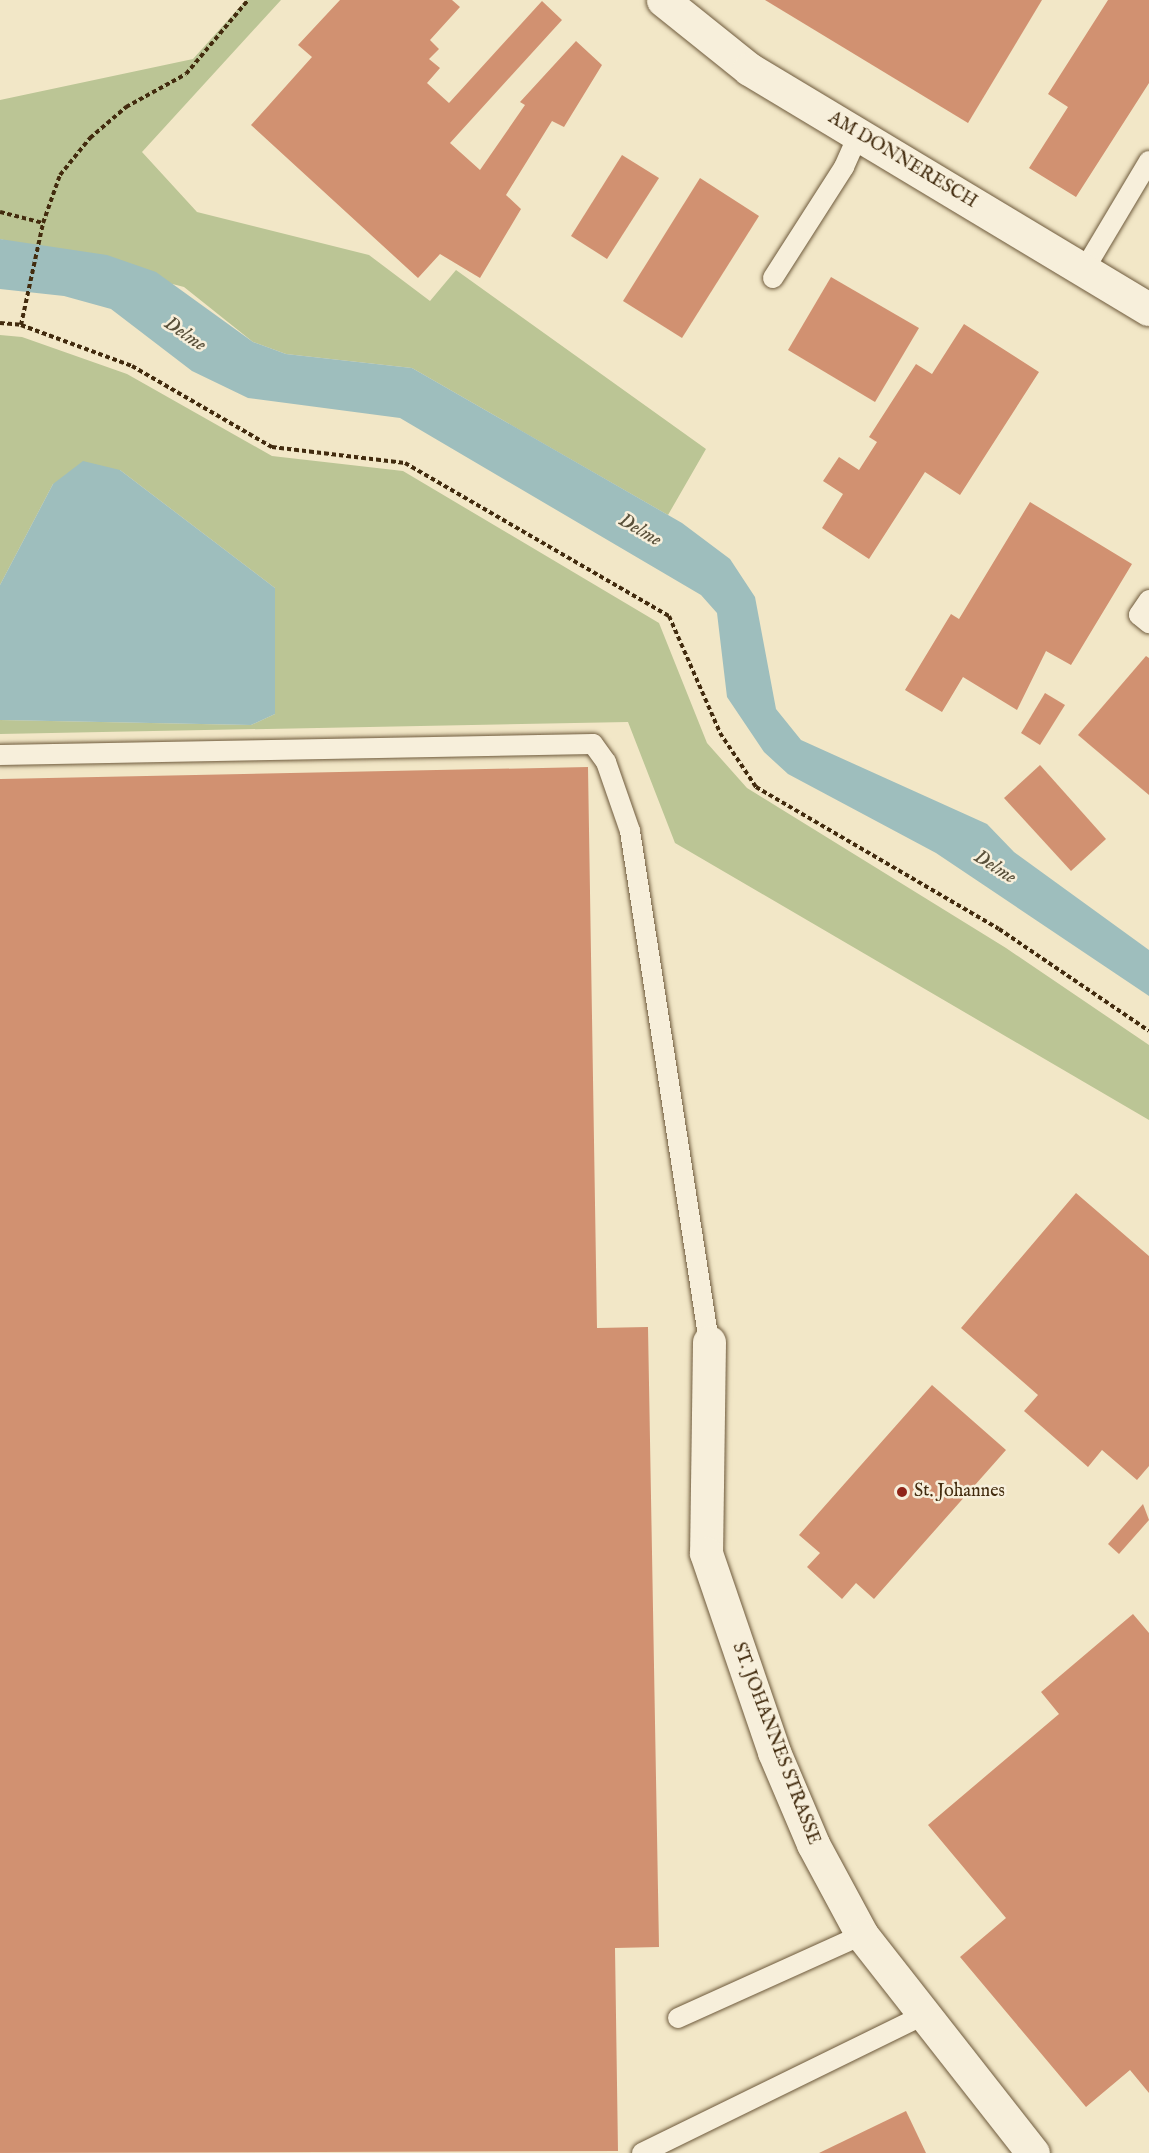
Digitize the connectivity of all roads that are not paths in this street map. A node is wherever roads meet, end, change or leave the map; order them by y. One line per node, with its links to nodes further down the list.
1 (663, 0): 2 (street, AM DONNERESCH)
2 (858, 135): 4 (street, AM DONNERESCH); 5 (lane)
3 (1149, 161): 4 (lane)
4 (1084, 270): 6 (street, AM DONNERESCH)
5 (773, 278)
6 (1149, 309)
7 (1149, 600): 8 (lane)
8 (1149, 623)
9 (0, 755): 10 (lane)
10 (709, 1342): 11 (street, ST. JOHANNES STRASSE)
11 (862, 1935): 12 (street, ST. JOHANNES STRASSE); 13 (lane)
12 (924, 2015): 14 (lane); 15 (street, ST. JOHANNES STRASSE)
13 (678, 2018)
14 (642, 2153)
15 (1033, 2153)

